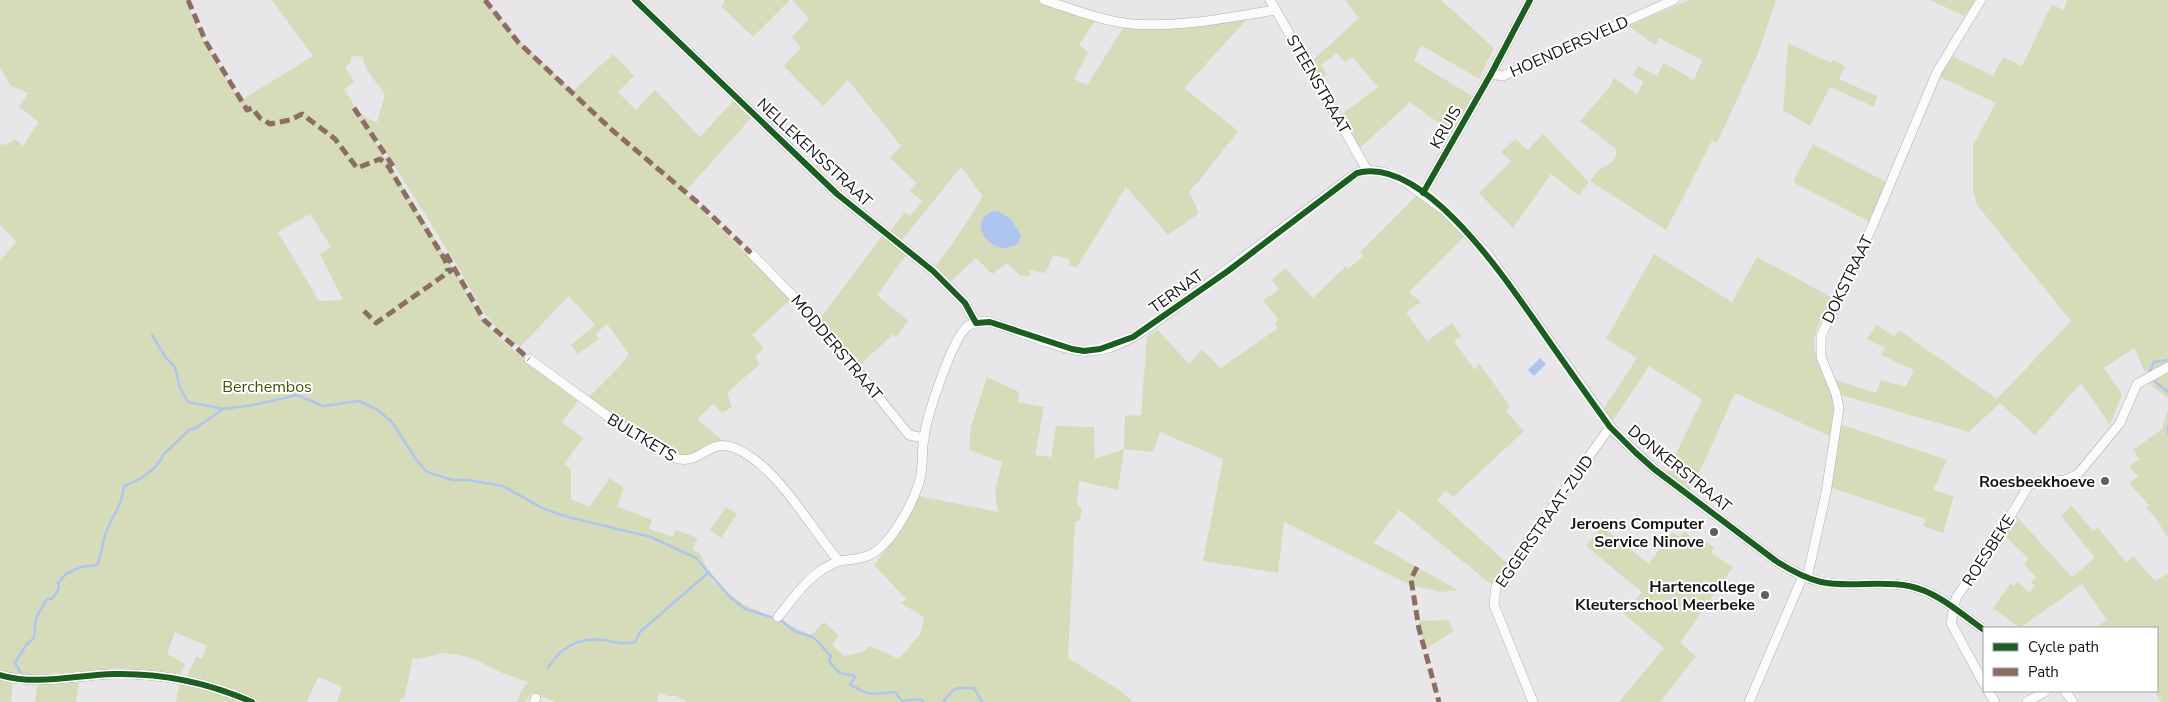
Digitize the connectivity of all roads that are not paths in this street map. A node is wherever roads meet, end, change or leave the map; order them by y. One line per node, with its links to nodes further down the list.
1 (635, 0): 12 (street, NELLEKENSSTRAAT)
2 (1044, 0): 7 (street)
3 (1270, 0): 7 (street, STEENSTRAAT)
4 (1530, 0): 8 (street, KRUIS)
5 (1674, 0): 8 (street, HOENDERSVELD)
6 (1981, 0): 18 (street, DOKSTRAAT)
7 (1276, 10): 9 (street, STEENSTRAAT)
8 (1491, 74): 10 (street, KRUIS)
9 (1367, 170): 10 (street, DONKERSTRAAT); 12 (street, TERNAT)
10 (1423, 193): 15 (street, DONKERSTRAAT)
11 (751, 252): 16 (street, MODDERSTRAAT)
12 (976, 323): 16 (street)
13 (529, 359): 17 (street, BULTKETS)
14 (2168, 367): 19 (street, ROESBEKE)
15 (1610, 427): 18 (street, DONKERSTRAAT); 26 (street, EGGERSTRAAT-ZUID)
16 (924, 438): 17 (street)
17 (838, 560): 20 (street)
18 (1805, 577): 19 (street, DONKERSTRAAT); 27 (street, DOKSTRAAT)
19 (1954, 608): 21 (street); 23 (street, ROESBEKE)
20 (778, 617)
21 (1983, 629)
22 (0, 675): 25 (street)
23 (1983, 682)
24 (2044, 692): 28 (street)
25 (252, 702)
26 (1533, 702)
27 (1749, 702)
28 (2027, 702)

